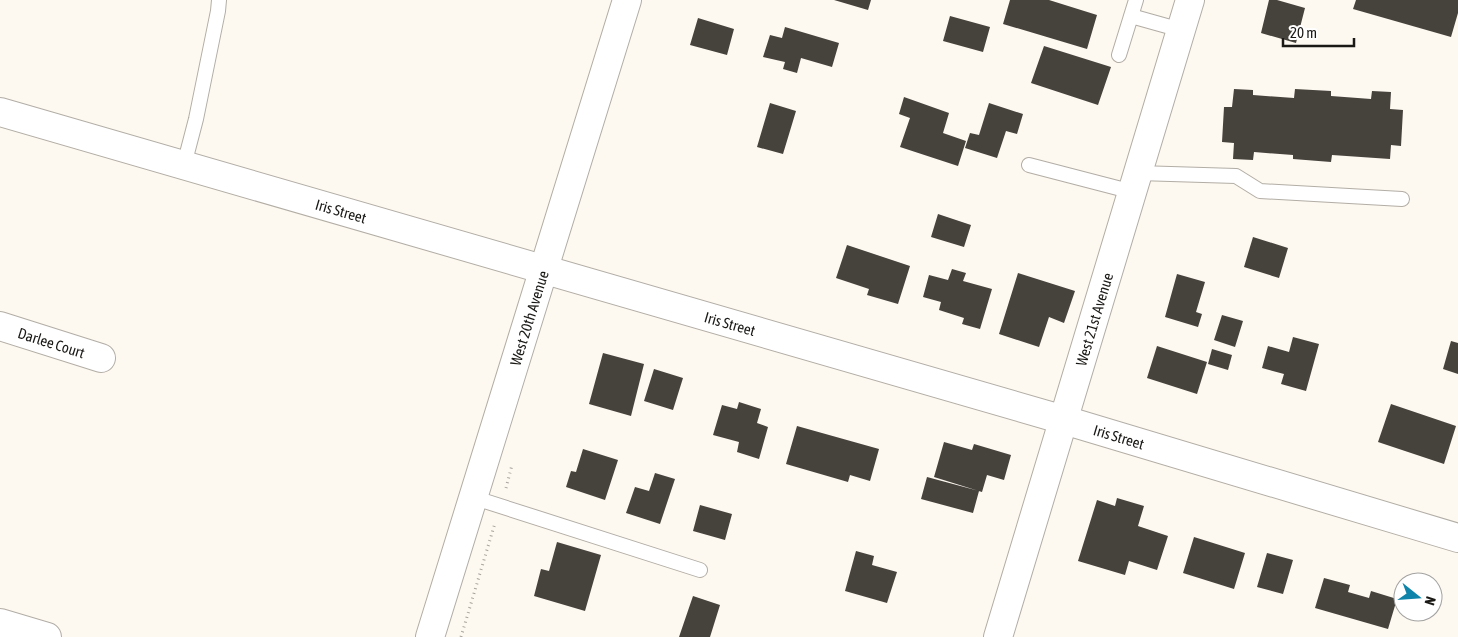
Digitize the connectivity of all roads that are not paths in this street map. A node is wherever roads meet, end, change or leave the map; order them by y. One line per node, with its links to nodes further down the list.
1 (219, 0): 9 (lane)
2 (626, 0): 13 (street, West 20th Avenue)
3 (1136, 0): 5 (lane)
4 (1190, 0): 6 (street, West 21st Avenue)
5 (1131, 16): 6 (lane); 7 (lane)
6 (1181, 30): 11 (street, West 21st Avenue)
7 (1120, 55)
8 (0, 112): 9 (street, Iris Street)
9 (184, 165): 13 (street, Iris Street)
10 (1029, 165): 11 (lane)
11 (1135, 182): 12 (lane); 16 (street, West 21st Avenue)
12 (1402, 199)
13 (543, 268): 16 (street, Iris Street); 17 (street, West 20th Avenue)
14 (0, 326): 15 (street, Darlee Court)
15 (102, 358)
16 (1064, 420): 18 (street, Iris Street); 23 (street, West 21st Avenue)
17 (472, 497): 19 (lane); 22 (street, West 20th Avenue)
18 (1458, 538)
19 (700, 570)
20 (0, 623): 21 (street)
21 (47, 637)
22 (430, 637)
23 (998, 637)

